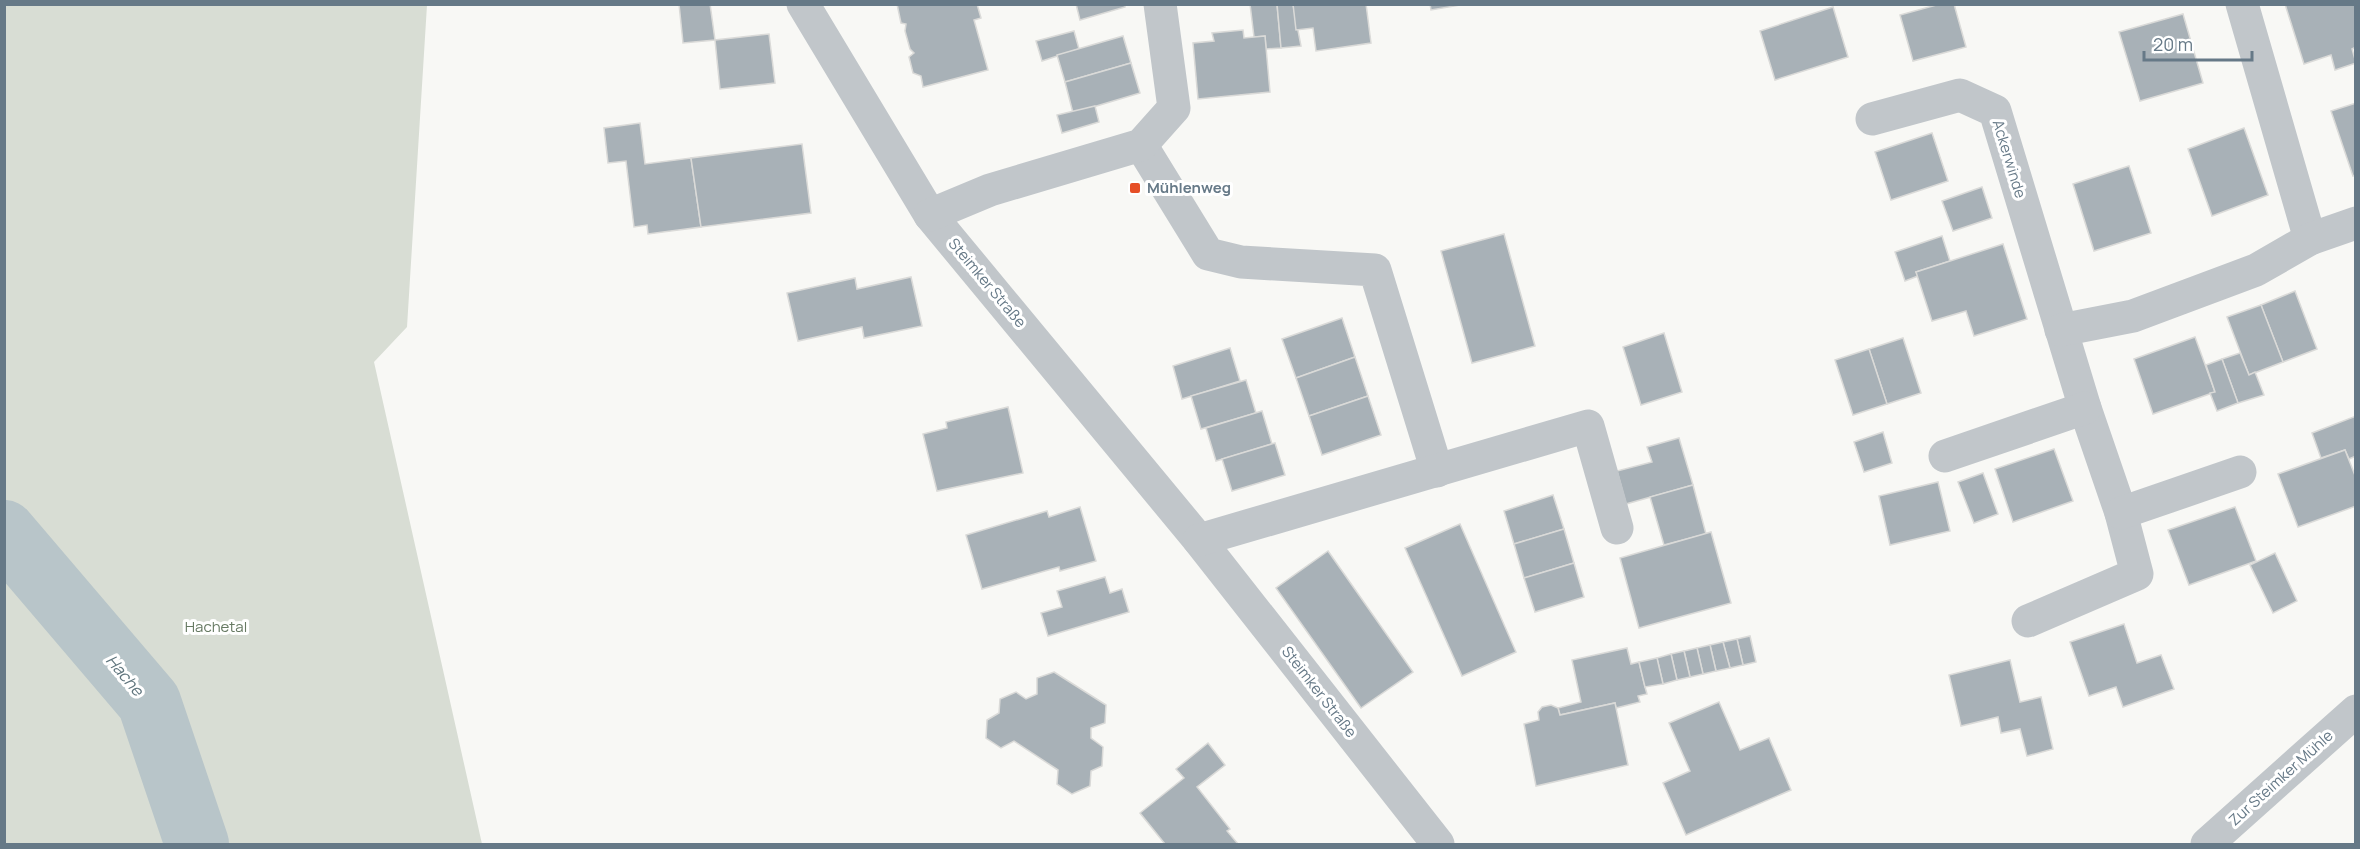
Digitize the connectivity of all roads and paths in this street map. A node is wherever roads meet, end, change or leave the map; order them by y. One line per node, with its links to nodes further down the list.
1 (803, 4): 6 (street, Steimker Straße)
2 (2242, 4): 8 (street)
3 (1162, 6): 5 (street)
4 (1872, 119): 9 (street, Ackerwinde)
5 (1141, 145): 6 (street); 12 (street)
6 (930, 215): 16 (street, Steimker Straße)
7 (2355, 223): 8 (street)
8 (2310, 239): 9 (street)
9 (2061, 330): 10 (street, Ackerwinde)
10 (2085, 408): 11 (street); 14 (street, Ackerwinde)
11 (1945, 456)
12 (1437, 471): 15 (street); 16 (street)
13 (2240, 472): 14 (street)
14 (2121, 513): 17 (street, Ackerwinde)
15 (1617, 528)
16 (1199, 540): 19 (street, Steimker Straße)
17 (2028, 621)
18 (2355, 711): 20 (street, Zur Steimker Mühle)
19 (1438, 844)
20 (2207, 844)

